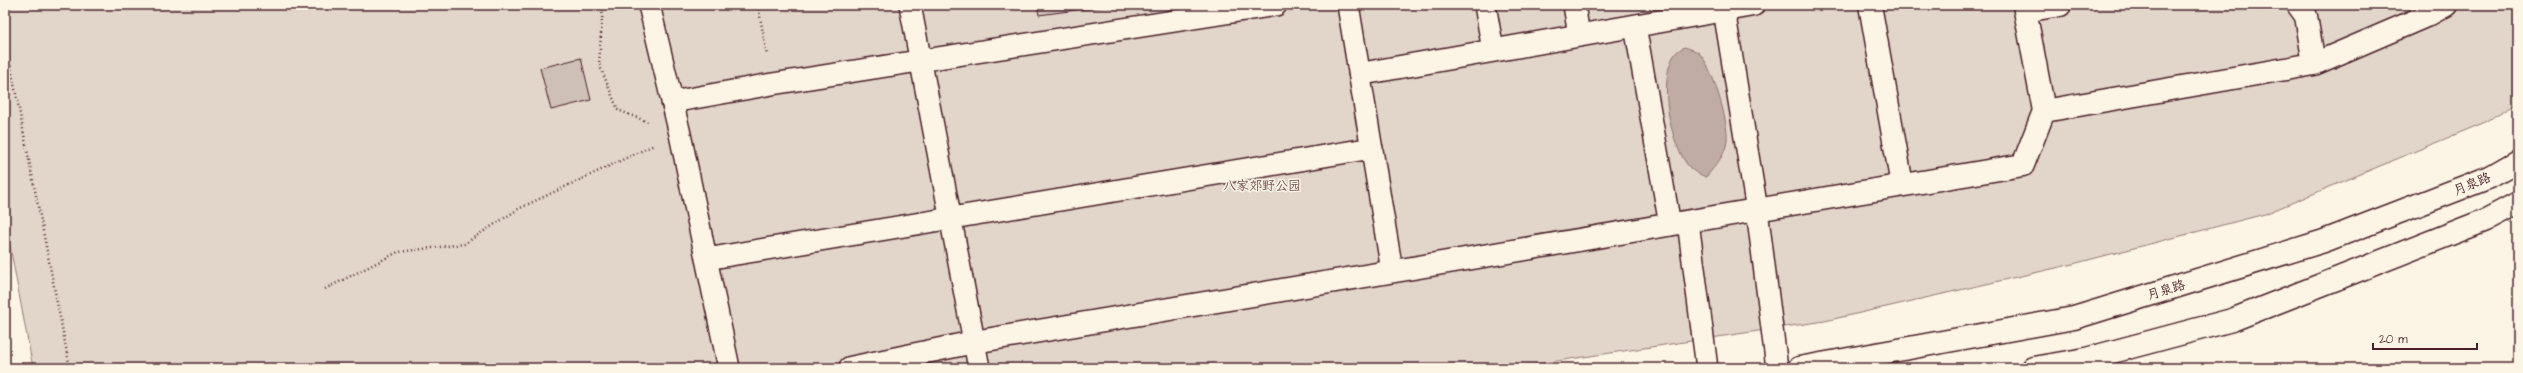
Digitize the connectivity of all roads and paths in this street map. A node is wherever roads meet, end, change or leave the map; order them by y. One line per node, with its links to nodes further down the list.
1 (603, 5): 26 (path)
2 (649, 5): 24 (lane)
3 (758, 5): 23 (path)
4 (910, 5): 20 (lane)
5 (1276, 5): 20 (lane)
6 (1348, 5): 22 (lane)
7 (1485, 5): 19 (lane)
8 (1574, 5): 17 (lane)
9 (1753, 5): 15 (street)
10 (1870, 5): 29 (street)
11 (2060, 5): 14 (street)
12 (2298, 5): 21 (street)
13 (2446, 5): 21 (street)
14 (2024, 8): 25 (street)
15 (1724, 10): 16 (street); 31 (lane)
16 (1635, 26): 17 (street); 33 (lane)
17 (1579, 35): 19 (street)
18 (5, 38): 39 (path)
19 (1493, 50): 22 (street)
20 (920, 62): 23 (lane); 32 (lane)
21 (2314, 64): 25 (street)
22 (1360, 74): 27 (lane)
23 (772, 84): 24 (lane)
24 (672, 102): 26 (lane)
25 (2044, 111): 29 (street)
26 (680, 134): 34 (lane); 36 (path)
27 (1372, 148): 32 (lane); 35 (lane)
28 (2518, 161): 45 (street, 月泉路)
29 (1902, 185): 31 (street)
30 (2518, 203): 38 (street)
31 (1757, 210): 33 (street); 44 (lane)
32 (950, 217): 34 (lane); 37 (lane)
33 (1679, 223): 35 (street); 43 (lane)
34 (706, 259): 40 (lane)
35 (1392, 272): 37 (street)
36 (325, 289)
37 (974, 342): 41 (street); 42 (lane)
38 (2045, 367)
39 (70, 368)
40 (729, 368)
41 (850, 368)
42 (979, 368)
43 (1707, 368)
44 (1777, 368)
45 (1799, 368)

